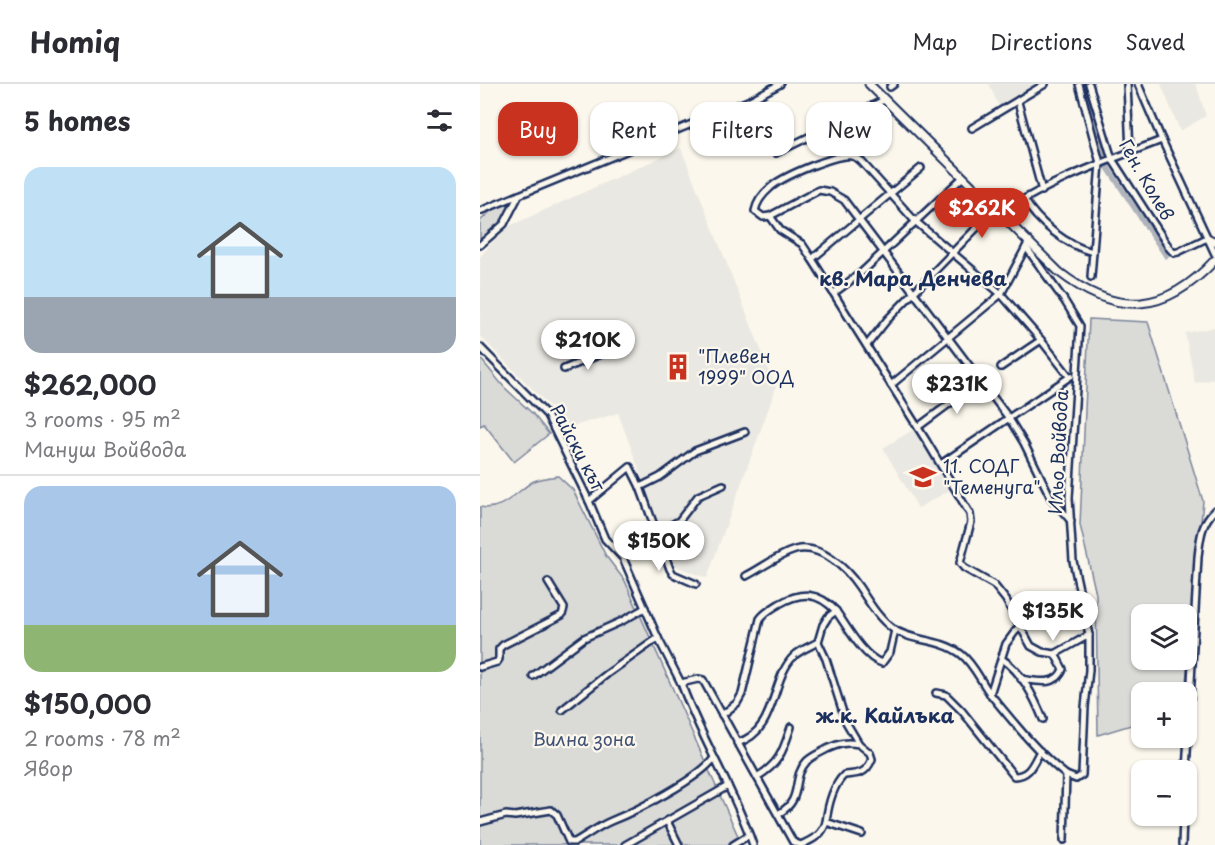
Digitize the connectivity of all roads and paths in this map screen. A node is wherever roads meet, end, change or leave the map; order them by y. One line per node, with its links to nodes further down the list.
1 (780, 84): 8 (street)
2 (869, 84): 9 (main road)
3 (1045, 84): 10 (street)
4 (1079, 84): 14 (street, Ген. Колев)
5 (1089, 84): 14 (street, Ген. Колев)
6 (1127, 84): 13 (street)
7 (1138, 84): 12 (street)
8 (750, 100): 9 (street); 19 (street)
9 (884, 100): 16 (main road)
10 (1018, 102): 11 (street); 17 (street)
11 (972, 128)
12 (1162, 140): 13 (street); 26 (street)
13 (1130, 152): 14 (street)
14 (1106, 161): 17 (street); 26 (street, Ген. Колев); 30 (street)
15 (921, 168): 18 (street)
16 (962, 178): 22 (main road); 25 (street)
17 (1042, 191): 20 (street)
18 (889, 194): 23 (street); 24 (street); 25 (street)
19 (519, 195): 21 (street); 28 (street)
20 (1024, 199): 22 (street); 30 (street)
21 (481, 211)
22 (998, 212): 29 (main road); 32 (street)
23 (770, 216): 24 (street); 34 (street)
24 (858, 220): 31 (street); 34 (street)
25 (915, 221): 31 (street); 32 (street)
26 (1207, 238): 27 (main road); 33 (street)
27 (1215, 242)
28 (480, 245)
29 (1027, 245): 35 (main road); 39 (street); 47 (street, Ильо Войвода)
30 (1093, 252): 36 (street)
31 (882, 253): 37 (street); 38 (street)
32 (953, 254): 38 (street); 39 (street)
33 (1215, 254)
34 (812, 259): 37 (street)
35 (1215, 260)
36 (1091, 277)
37 (834, 293): 42 (street)
38 (914, 293): 40 (street); 42 (street)
39 (1001, 294): 40 (street); 41 (street)
40 (949, 338): 49 (street); 50 (street)
41 (1041, 340): 45 (street); 48 (street)
42 (867, 345): 50 (street)
43 (480, 348): 57 (street, Райски кът)
44 (603, 353): 46 (street)
45 (1001, 367)
46 (564, 369)
47 (1078, 372): 48 (street); 59 (street, Ильо Войвода)
48 (1069, 376): 51 (street)
49 (980, 381): 51 (street); 52 (street)
50 (891, 385): 52 (street)
51 (1008, 417): 54 (street); 59 (street)
52 (918, 427): 54 (street)
53 (745, 432): 56 (street)
54 (941, 464): 66 (street)
55 (723, 485): 60 (street)
56 (640, 487): 57 (street); 60 (street)
57 (589, 501): 64 (street, Райски кът)
58 (1215, 510): 87 (street)
59 (1071, 521): 68 (street, Ильо Войвода)
60 (657, 533): 63 (street)
61 (747, 576): 67 (street)
62 (548, 582): 73 (street)
63 (696, 584)
64 (645, 608): 69 (street, Райски кът); 74 (street)
65 (836, 611): 67 (street); 70 (street); 80 (street)
66 (1020, 625): 71 (street); 72 (street)
67 (895, 630): 78 (street)
68 (1089, 635): 71 (street); 88 (street, Ильо Войвода)
69 (658, 638): 76 (street, Райски кът); 79 (street)
70 (818, 642): 83 (street); 84 (street)
71 (1055, 654): 75 (street)
72 (1002, 659): 75 (street); 78 (street)
73 (480, 667)
74 (533, 676)
75 (1022, 679): 81 (street)
76 (681, 683): 80 (street); 86 (street, Райски кът)
77 (936, 693): 85 (street)
78 (990, 694): 85 (street)
79 (562, 710)
80 (722, 715): 83 (street)
81 (1043, 719)
82 (791, 727): 89 (street)
83 (737, 743): 89 (street)
84 (859, 744): 91 (street); 94 (street)
85 (1040, 751): 88 (street)
86 (714, 758): 90 (street, Райски кът); 99 (street)
87 (1187, 760)
88 (1066, 775): 98 (street)
89 (757, 777): 91 (street)
90 (728, 786): 92 (street); 97 (street, Райски кът)
91 (778, 814): 94 (street)
92 (666, 821): 100 (street); 101 (street)
93 (480, 822): 99 (street)
94 (826, 822): 96 (street)
95 (1183, 826): 104 (street)
96 (862, 834)
97 (749, 835): 102 (street); 103 (street, Райски кът)
98 (1064, 840)
99 (575, 843)
100 (625, 845)
101 (679, 845)
102 (733, 845)
103 (753, 845)
104 (1182, 845)

